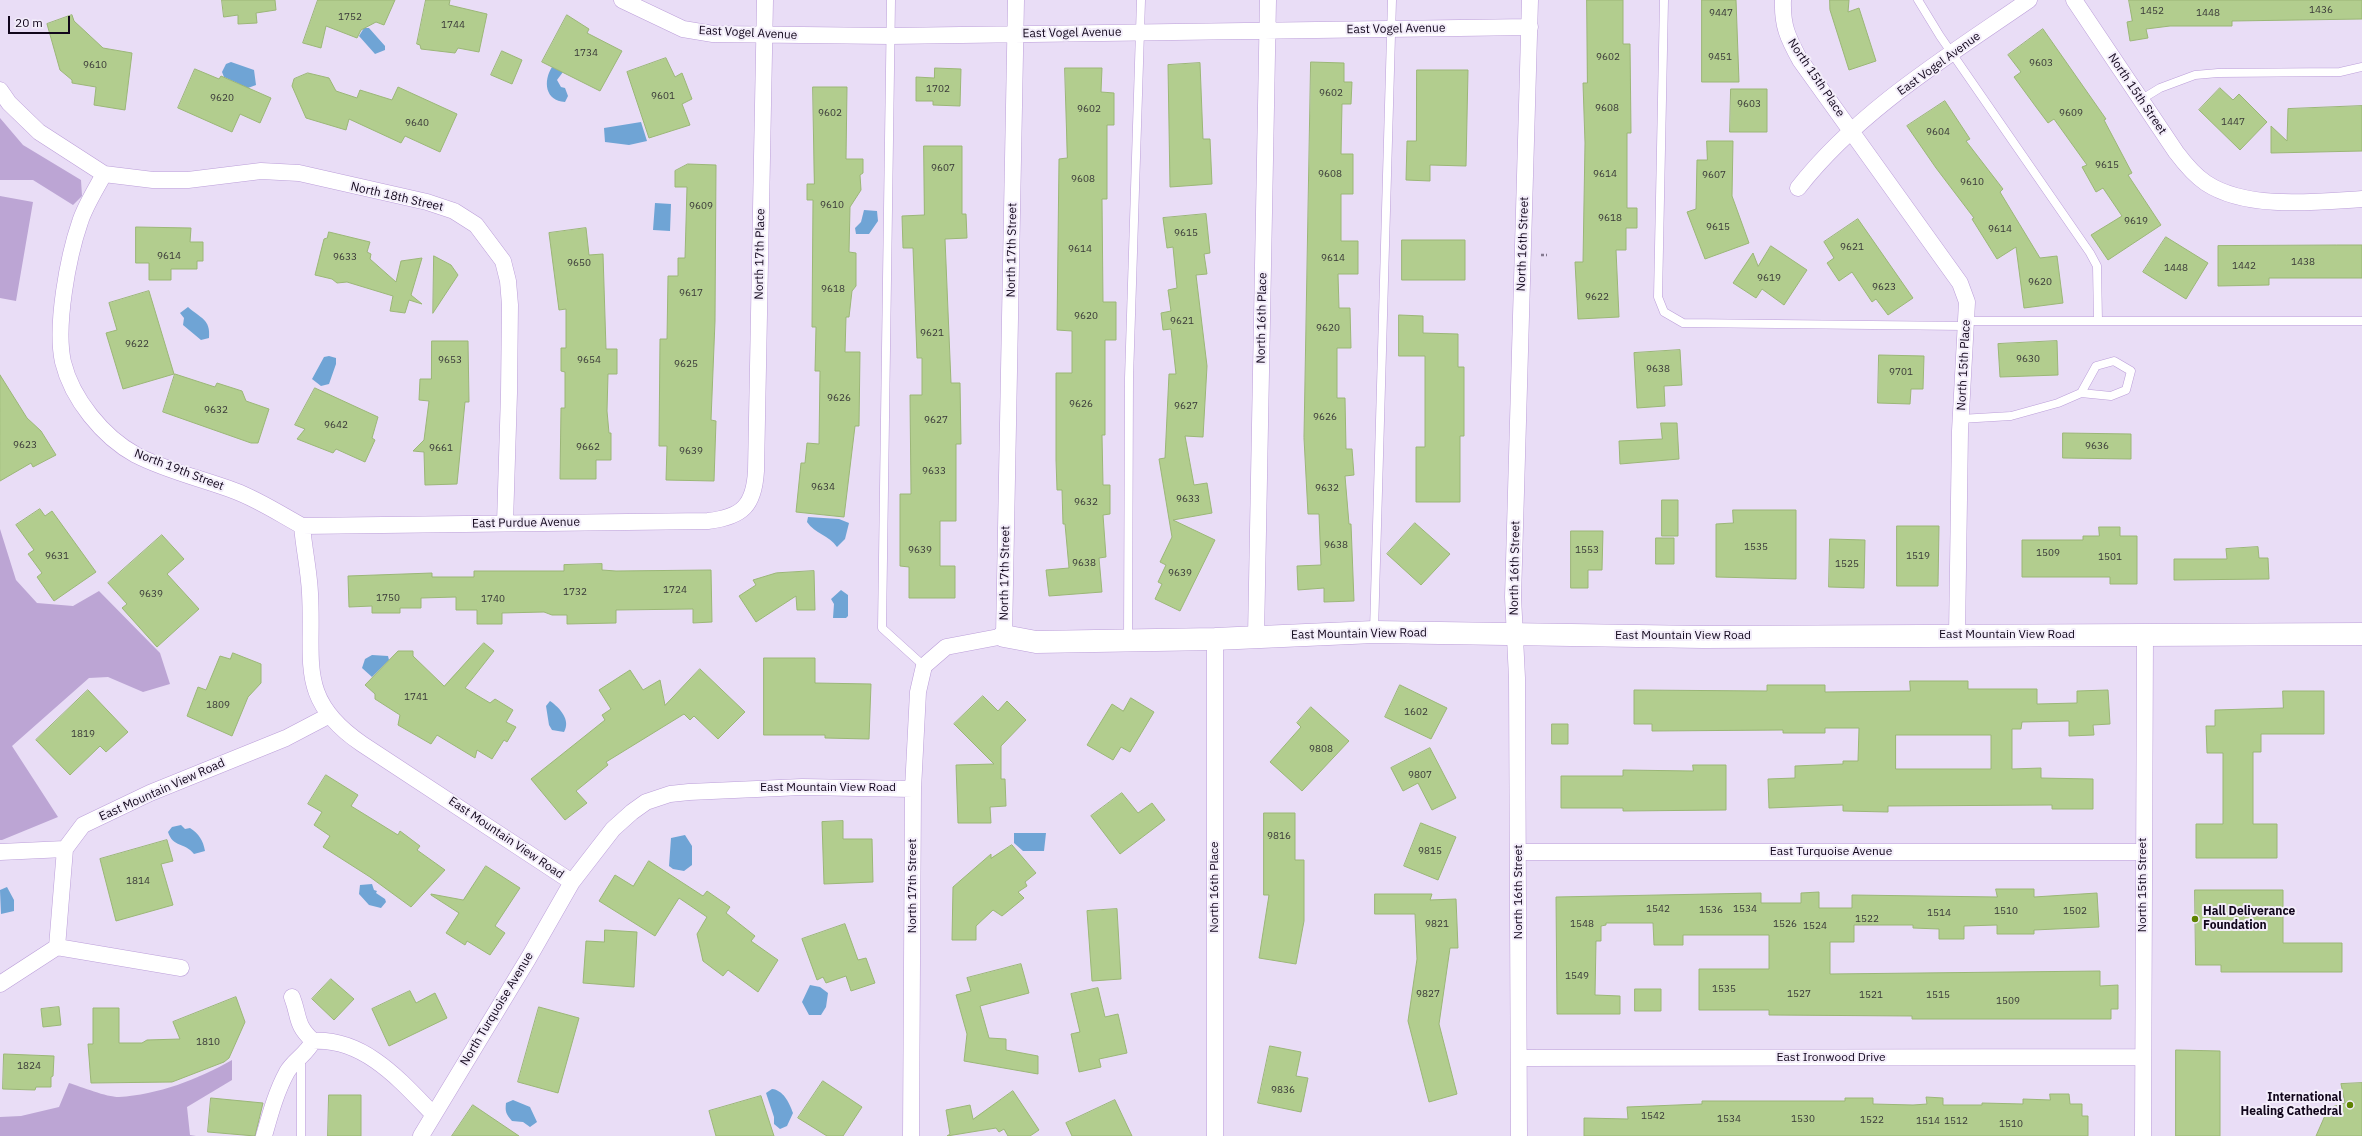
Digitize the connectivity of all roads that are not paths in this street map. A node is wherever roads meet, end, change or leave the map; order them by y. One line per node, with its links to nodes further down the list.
1 (622, 0): 19 (street, East Vogel Avenue)
2 (765, 0): 19 (street, North 17th Place)
3 (891, 0): 20 (lane)
4 (1016, 0): 18 (street, North 17th Street)
5 (1141, 0): 17 (lane)
6 (1268, 0): 16 (street, North 16th Place)
7 (1392, 0): 15 (lane)
8 (1530, 0): 14 (street, North 16th Street)
9 (1664, 0): 31 (lane)
10 (1783, 0): 25 (street, North 15th Place)
11 (1918, 0): 21 (lane)
12 (2029, 0): 21 (street, East Vogel Avenue)
13 (2074, 0): 24 (street, North 15th Street)
14 (1530, 27): 15 (street, East Vogel Avenue); 40 (street, North 16th Street)
15 (1392, 29): 16 (street, East Vogel Avenue); 37 (lane)
16 (1267, 31): 17 (street, East Vogel Avenue); 43 (street, North 16th Place)
17 (1141, 32): 18 (street, East Vogel Avenue); 45 (lane)
18 (1016, 35): 20 (street, East Vogel Avenue); 42 (street, North 17th Street)
19 (765, 36): 20 (street, East Vogel Avenue); 34 (street, North 17th Place)
20 (890, 36): 46 (lane)
21 (1952, 53): 25 (street, East Vogel Avenue); 29 (lane)
22 (2362, 67): 24 (lane)
23 (0, 90): 26 (street)
24 (2142, 99): 28 (street, North 15th Street)
25 (1852, 131): 27 (street); 31 (street, North 15th Place)
26 (104, 174): 35 (street, North 18th Street); 36 (street, North 19th Street)
27 (1798, 188)
28 (2362, 199)
29 (2098, 321): 30 (lane); 31 (lane)
30 (2362, 321)
31 (1966, 324): 33 (street, North 15th Place)
32 (2081, 393): 32 (lane); 33 (lane)
33 (1960, 419): 41 (street, North 15th Place)
34 (746, 506): 35 (street, East Purdue Avenue)
35 (505, 523): 36 (street, East Purdue Avenue)
36 (302, 526): 47 (street, East Mountain View Road)
37 (1374, 632): 40 (street, East Mountain View Road); 43 (street, East Mountain View Road)
38 (2145, 634): 39 (street, East Mountain View Road); 41 (street, East Mountain View Road); 52 (street, North 15th Street)
39 (2362, 634)
40 (1515, 635): 41 (street, East Mountain View Road); 51 (street, North 16th Street)
41 (1957, 635)
42 (1004, 636): 45 (street, East Mountain View Road); 46 (street, North 17th Street)
43 (1256, 637): 44 (street, East Mountain View Road)
44 (1215, 639): 45 (street, East Mountain View Road); 67 (street, North 16th Place)
45 (1128, 641)
46 (924, 666): 48 (street, North 17th Street)
47 (328, 716): 49 (street, East Mountain View Road); 53 (street, East Mountain View Road)
48 (913, 789): 53 (street, East Mountain View Road); 66 (street, North 17th Street)
49 (65, 849): 50 (street); 54 (street)
50 (0, 852)
51 (1519, 852): 52 (street, East Turquoise Avenue); 61 (street, North 16th Street)
52 (2143, 852): 59 (street, North 15th Street)
53 (572, 882): 62 (street, North Turquoise Avenue)
54 (57, 947): 55 (street); 56 (street)
55 (180, 968)
56 (0, 984)
57 (292, 997): 58 (street)
58 (313, 1042): 60 (street); 62 (street)
59 (2142, 1057): 61 (street, East Ironwood Drive); 69 (street, North 15th Street)
60 (301, 1058): 63 (street); 64 (lane)
61 (1519, 1058): 68 (street, North 16th Street)
62 (433, 1114): 65 (street, North Turquoise Avenue)
63 (264, 1136)
64 (300, 1136)
65 (421, 1136)
66 (911, 1136)
67 (1215, 1136)
68 (1520, 1136)
69 (2143, 1136)

